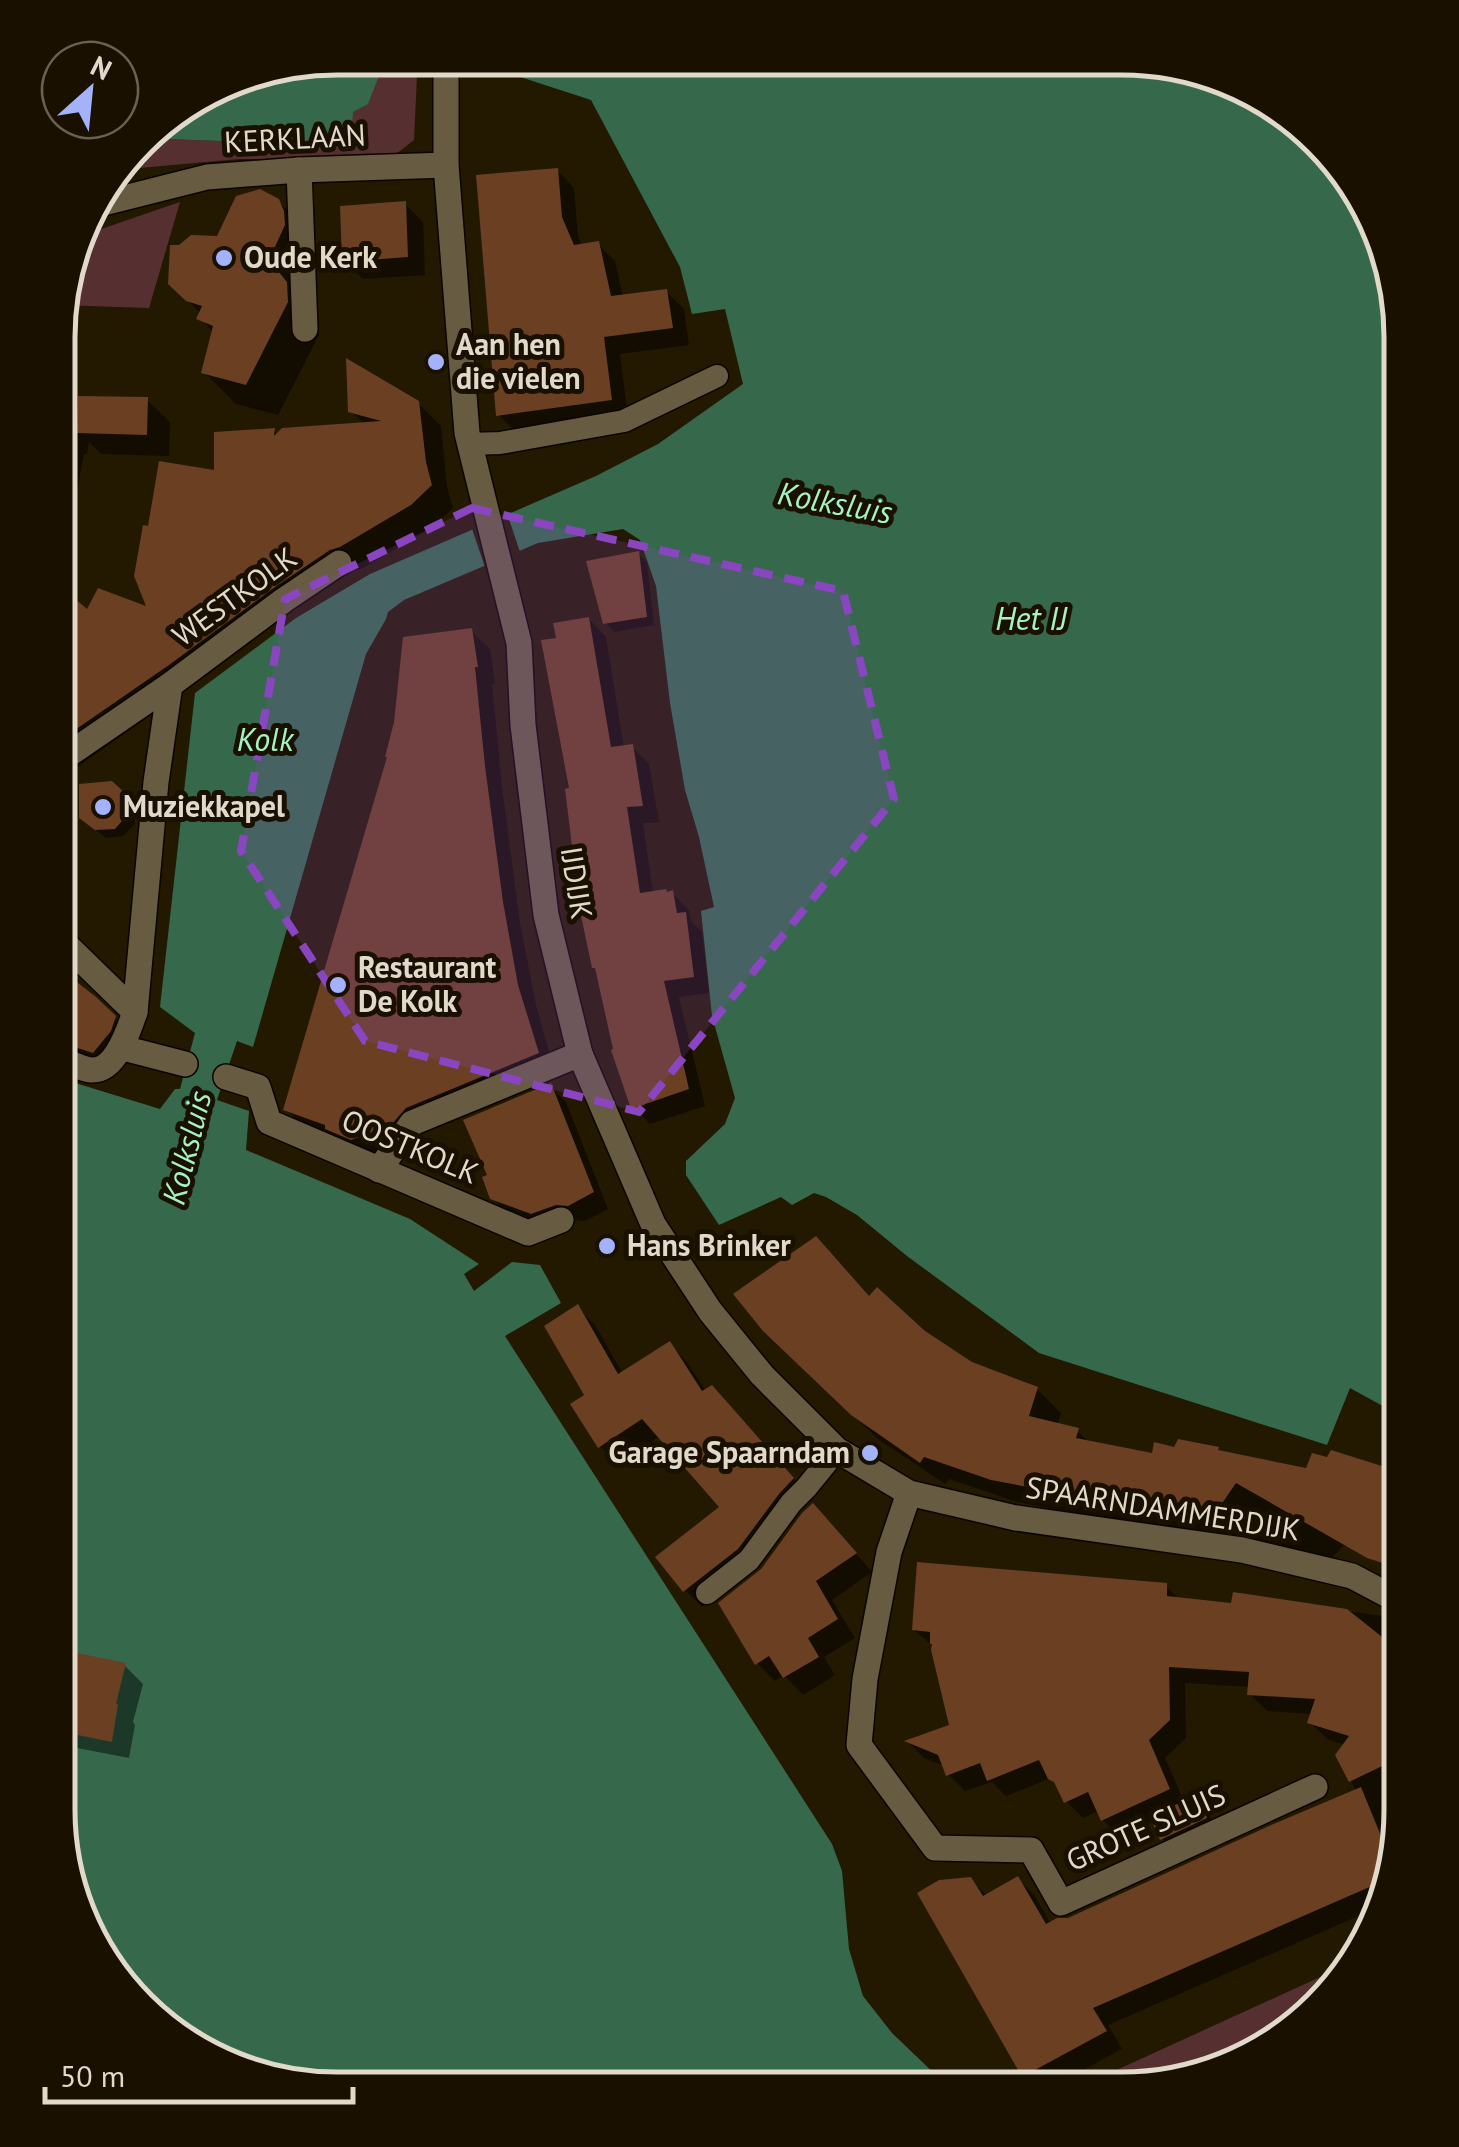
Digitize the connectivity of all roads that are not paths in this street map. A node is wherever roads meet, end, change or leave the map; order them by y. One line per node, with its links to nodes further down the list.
1 (446, 75): 2 (street, IJDIJK)
2 (446, 165): 3 (street, KERKLAAN); 7 (street, IJDIJK)
3 (299, 170): 4 (street, KERKLAAN); 5 (street)
4 (114, 201)
5 (305, 329)
6 (716, 376): 7 (lane)
7 (469, 444): 14 (street, IJDIJK)
8 (338, 563): 9 (street, WESTKOLK)
9 (170, 685): 10 (street, WESTKOLK); 12 (street, WESTKOLK)
10 (75, 750)
11 (75, 954): 12 (street)
12 (135, 1012): 13 (street, WESTKOLK)
13 (122, 1048): 15 (street); 16 (street)
14 (580, 1054): 18 (street); 20 (street, IJDIJK)
15 (75, 1064)
16 (185, 1064)
17 (226, 1078): 18 (street, OOSTKOLK)
18 (379, 1170): 19 (street, OOSTKOLK)
19 (561, 1220)
20 (837, 1450): 21 (street, IJDIJK); 22 (lane)
21 (909, 1493): 23 (street, SPAARNDAMMERDIJK); 24 (street, GROTE SLUIS)
22 (707, 1593)
23 (1383, 1593)
24 (1315, 1788)

